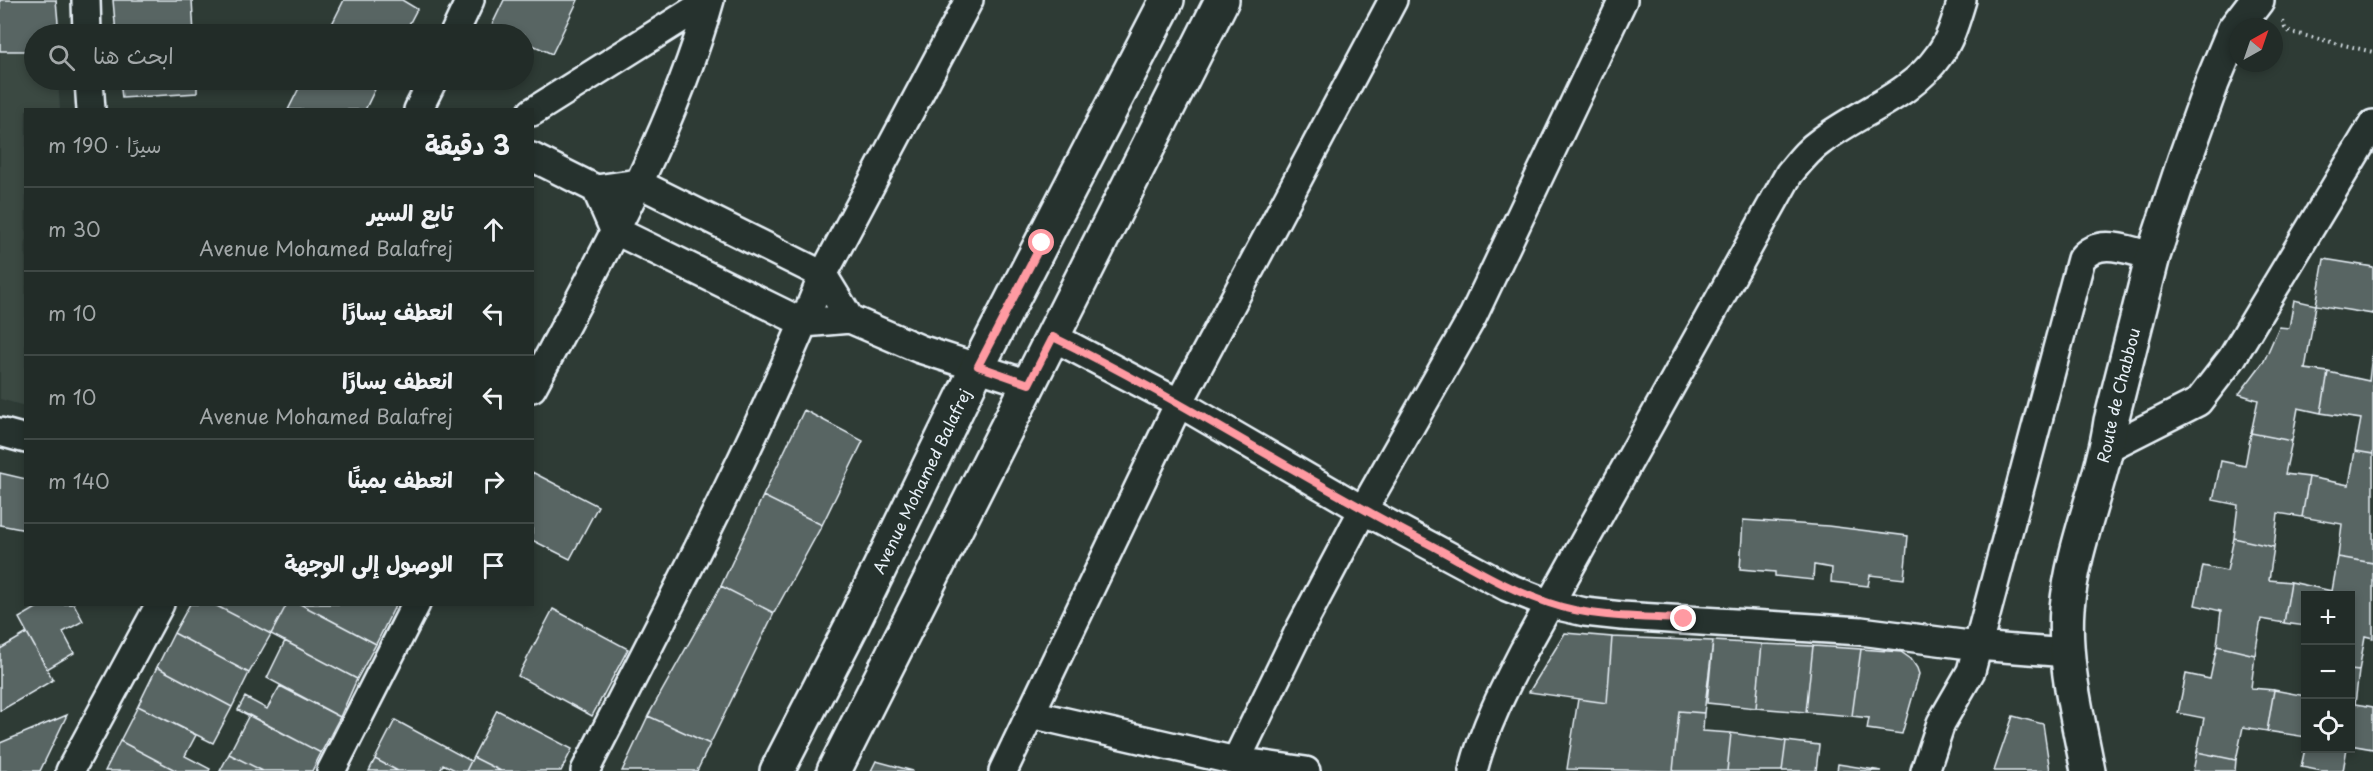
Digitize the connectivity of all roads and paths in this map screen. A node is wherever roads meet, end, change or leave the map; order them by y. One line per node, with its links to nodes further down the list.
1 (86, 0): 12 (street)
2 (470, 0): 13 (street)
3 (710, 0): 17 (street); 20 (street)
4 (969, 0): 24 (street)
5 (1167, 0): 28 (street, Avenue Mohamed Balafrej)
6 (1222, 0): 27 (street)
7 (1393, 0): 31 (street)
8 (1623, 0): 35 (street)
9 (1962, 0): 36 (street)
10 (2271, 5): 11 (street, Route de Chabbou); 14 (path)
11 (2235, 15): 23 (street, Route de Chabbou)
12 (87, 24)
13 (459, 24)
14 (2373, 52)
15 (90, 90): 16 (street)
16 (91, 108)
17 (534, 111)
18 (2373, 124): 34 (street)
19 (534, 158): 21 (street)
20 (638, 183): 21 (street); 22 (street); 24 (street)
21 (596, 189): 22 (street)
22 (614, 230): 26 (street); 29 (street)
23 (2153, 256): 34 (street, Route de Chabbou); 39 (street)
24 (823, 275): 25 (street); 26 (street)
25 (850, 319): 26 (street); 28 (street)
26 (804, 323): 45 (street)
27 (1053, 337): 30 (street); 31 (street)
28 (978, 366): 30 (street); 46 (street, Avenue Mohamed Balafrej)
29 (534, 384)
30 (1029, 384): 47 (street)
31 (1179, 403): 35 (street); 41 (street)
32 (0, 432): 33 (street)
33 (24, 438)
34 (2108, 448): 40 (street, Route de Chabbou)
35 (1363, 510): 36 (street); 42 (street)
36 (1550, 604): 39 (street); 50 (street)
37 (158, 606): 43 (street)
38 (415, 606): 44 (street)
39 (1977, 646): 40 (street); 51 (street)
40 (2068, 653): 52 (street, Route de Chabbou)
41 (1031, 714): 42 (street); 48 (street)
42 (1236, 761): 49 (street)
43 (70, 771)
44 (331, 771)
45 (585, 771)
46 (777, 771)
47 (834, 771)
48 (1003, 771)
49 (1306, 771)
50 (1473, 771)
51 (1925, 771)
52 (2088, 771)

